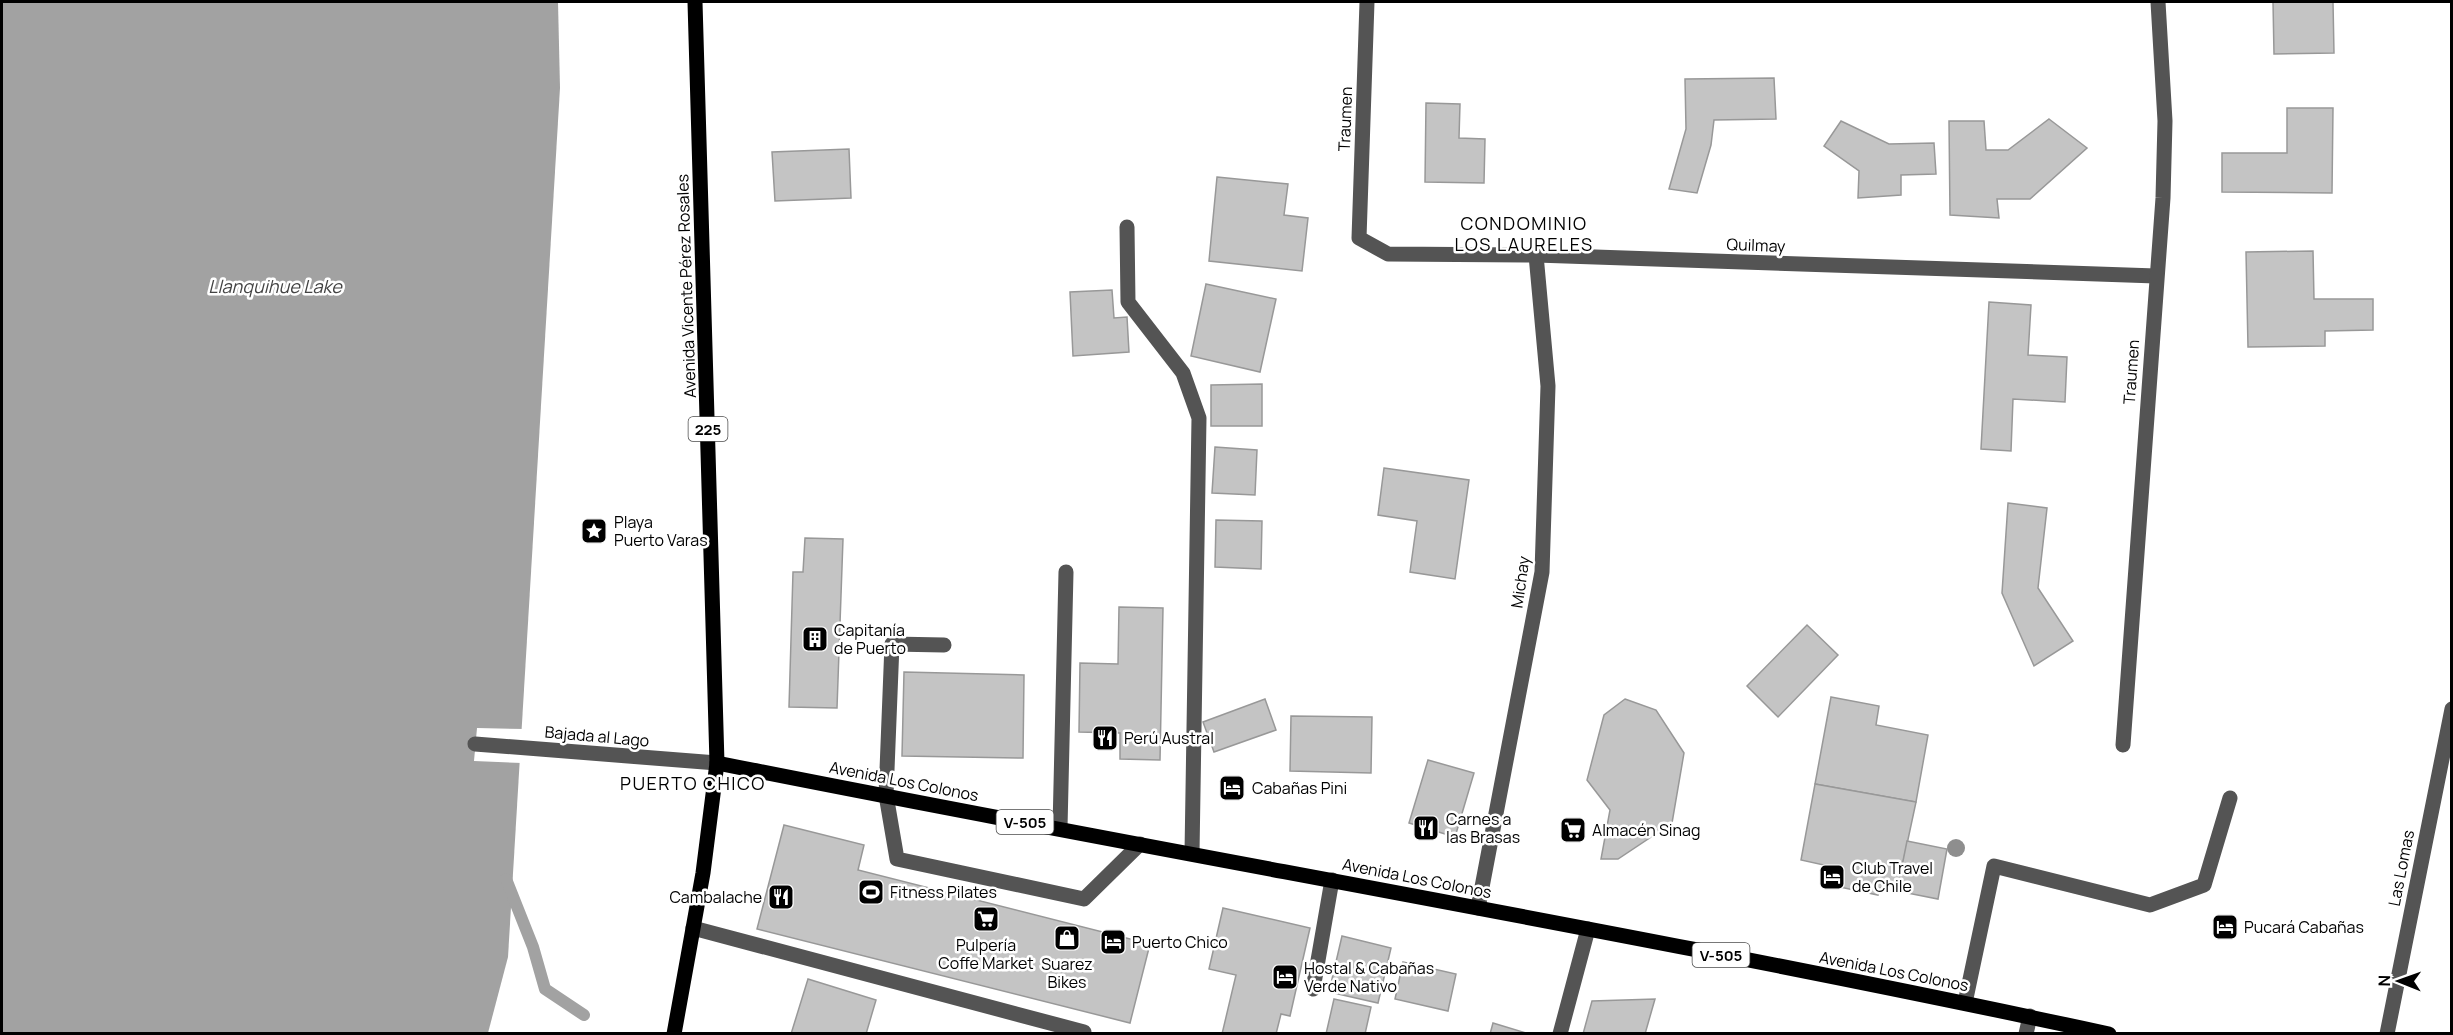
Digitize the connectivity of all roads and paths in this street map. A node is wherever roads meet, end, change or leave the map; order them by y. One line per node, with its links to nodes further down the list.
1 (695, 2): 13 (main road, Avenida Vicente Pérez Rosales / 225)
2 (1367, 2): 5 (street, Traumen)
3 (2158, 2): 7 (street, Traumen)
4 (1127, 227): 18 (street)
5 (1359, 238): 6 (street, Quilmay)
6 (1536, 255): 7 (street, Quilmay); 20 (street, Michay)
7 (2156, 276): 12 (street, Traumen)
8 (1066, 572): 16 (street)
9 (944, 645): 14 (street)
10 (2451, 709): 31 (street, Las Lomas)
11 (475, 744): 13 (street, Bajada al Lago)
12 (2122, 745)
13 (717, 763): 14 (main road, Avenida Los Colonos / V-505); 21 (main road, Avenida Vicente Pérez Rosales)
14 (886, 795): 16 (main road, Avenida Los Colonos / V-505); 17 (street)
15 (2230, 798): 24 (street)
16 (1060, 828): 17 (main road, Avenida Los Colonos / V-505)
17 (1140, 844): 18 (main road, Avenida Los Colonos / V-505)
18 (1192, 853): 19 (main road, Avenida Los Colonos / V-505)
19 (1332, 880): 20 (main road, Avenida Los Colonos / V-505); 23 (street)
20 (1478, 908): 22 (main road, Avenida Los Colonos / V-505)
21 (693, 928): 26 (street); 27 (main road, Avenida Vicente Pérez Rosales)
22 (1588, 929): 24 (main road, Avenida Los Colonos / V-505); 28 (street)
23 (1313, 988)
24 (1965, 1003): 25 (main road, Avenida Los Colonos / V-505)
25 (2030, 1016): 29 (street); 30 (main road, Avenida Los Colonos / V-505)
26 (1084, 1032)
27 (674, 1034)
28 (1560, 1034)
29 (2026, 1034)
30 (2109, 1034)
31 (2386, 1034)

